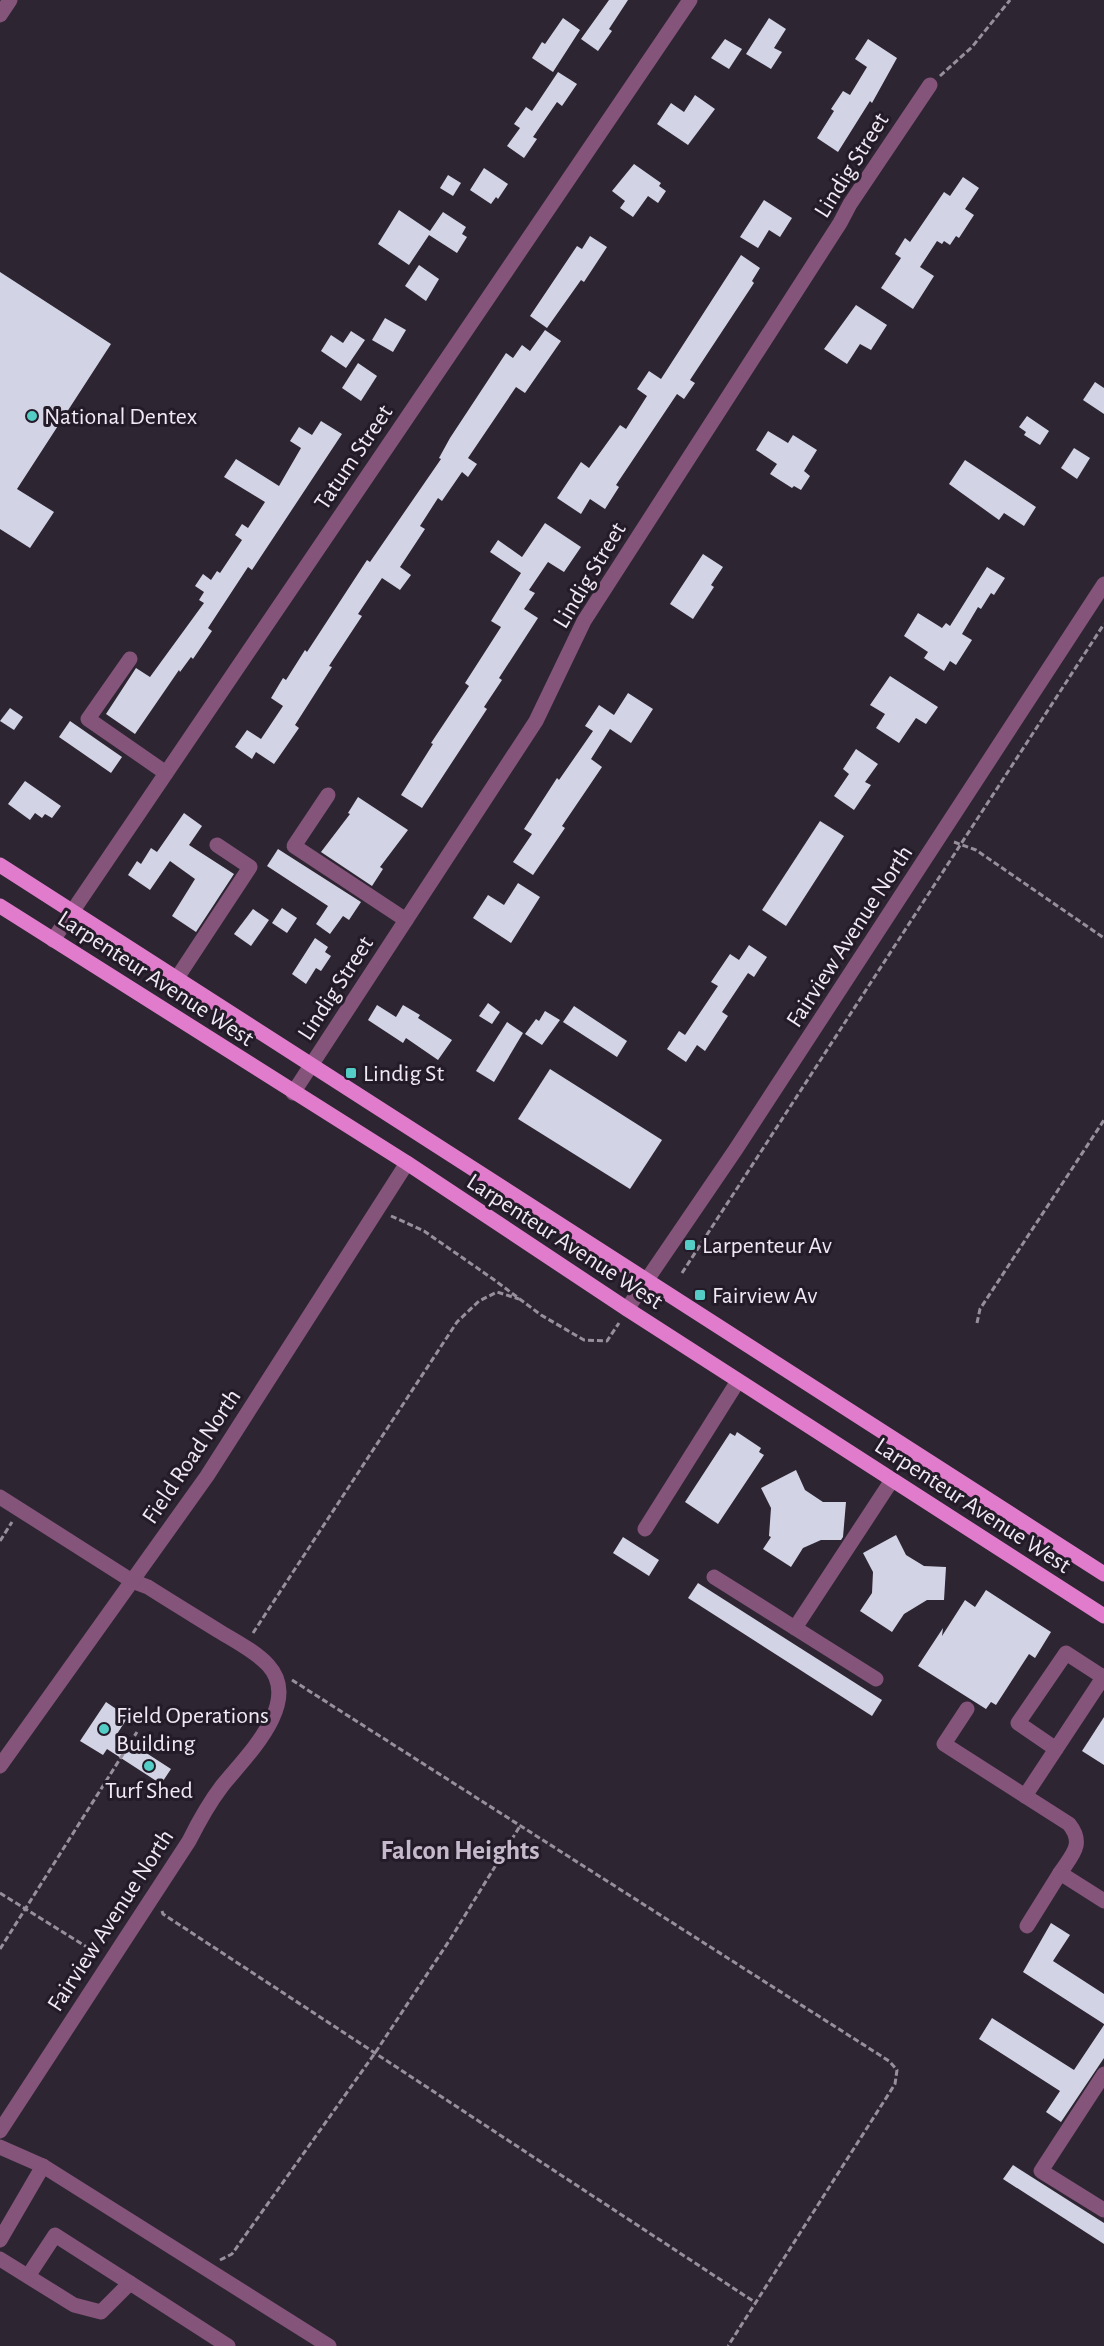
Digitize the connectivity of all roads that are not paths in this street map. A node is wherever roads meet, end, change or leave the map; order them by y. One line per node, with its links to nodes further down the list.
1 (690, 0): 5 (street, Tatum Street)
2 (930, 85): 11 (street, Lindig Street)
3 (1104, 584): 17 (street, Fairview Avenue North)
4 (129, 658): 5 (street)
5 (166, 772): 10 (street, Tatum Street)
6 (328, 795): 11 (street)
7 (217, 845): 13 (street)
8 (0, 865): 10 (main road, Larpenteur Avenue West)
9 (0, 906): 12 (main road, Larpenteur Avenue West)
10 (72, 912): 12 (street, Tatum Street); 13 (main road, Larpenteur Avenue West)
11 (406, 920): 14 (street, Lindig Street)
12 (53, 940): 15 (main road, Larpenteur Avenue West)
13 (177, 978): 14 (main road, Larpenteur Avenue West)
14 (312, 1064): 15 (street, Lindig Street); 17 (main road, Larpenteur Avenue West)
15 (293, 1093): 16 (main road, Larpenteur Avenue West)
16 (407, 1163): 18 (main road, Larpenteur Avenue West); 25 (street, Field Road North)
17 (646, 1280): 18 (street, Fairview Avenue North); 23 (main road, Larpenteur Avenue West)
18 (627, 1309): 19 (main road, Larpenteur Avenue West)
19 (738, 1380): 20 (main road, Larpenteur Avenue West); 22 (street)
20 (892, 1480): 26 (main road, Larpenteur Avenue West); 27 (street)
21 (0, 1497): 25 (street)
22 (645, 1529)
23 (1104, 1574)
24 (714, 1577): 27 (street)
25 (132, 1581): 32 (street, Field Road North); 38 (street, Fairview Avenue North)
26 (1104, 1616)
27 (795, 1628): 29 (street)
28 (1104, 1677): 31 (street); 31 (street)
29 (876, 1678)
30 (967, 1709): 33 (street)
31 (1056, 1749): 33 (street)
32 (0, 1766)
33 (1026, 1796): 34 (street)
34 (1060, 1873): 35 (street); 36 (street)
35 (1104, 1901)
36 (1027, 1926)
37 (1104, 2074): 41 (street)
38 (0, 2131)
39 (0, 2147): 40 (street)
40 (43, 2166): 42 (street); 47 (street)
41 (1104, 2210)
42 (0, 2240)
43 (0, 2259): 44 (street)
44 (28, 2276): 45 (street); 45 (street)
45 (130, 2283): 46 (street)
46 (228, 2346)
47 (329, 2346)

